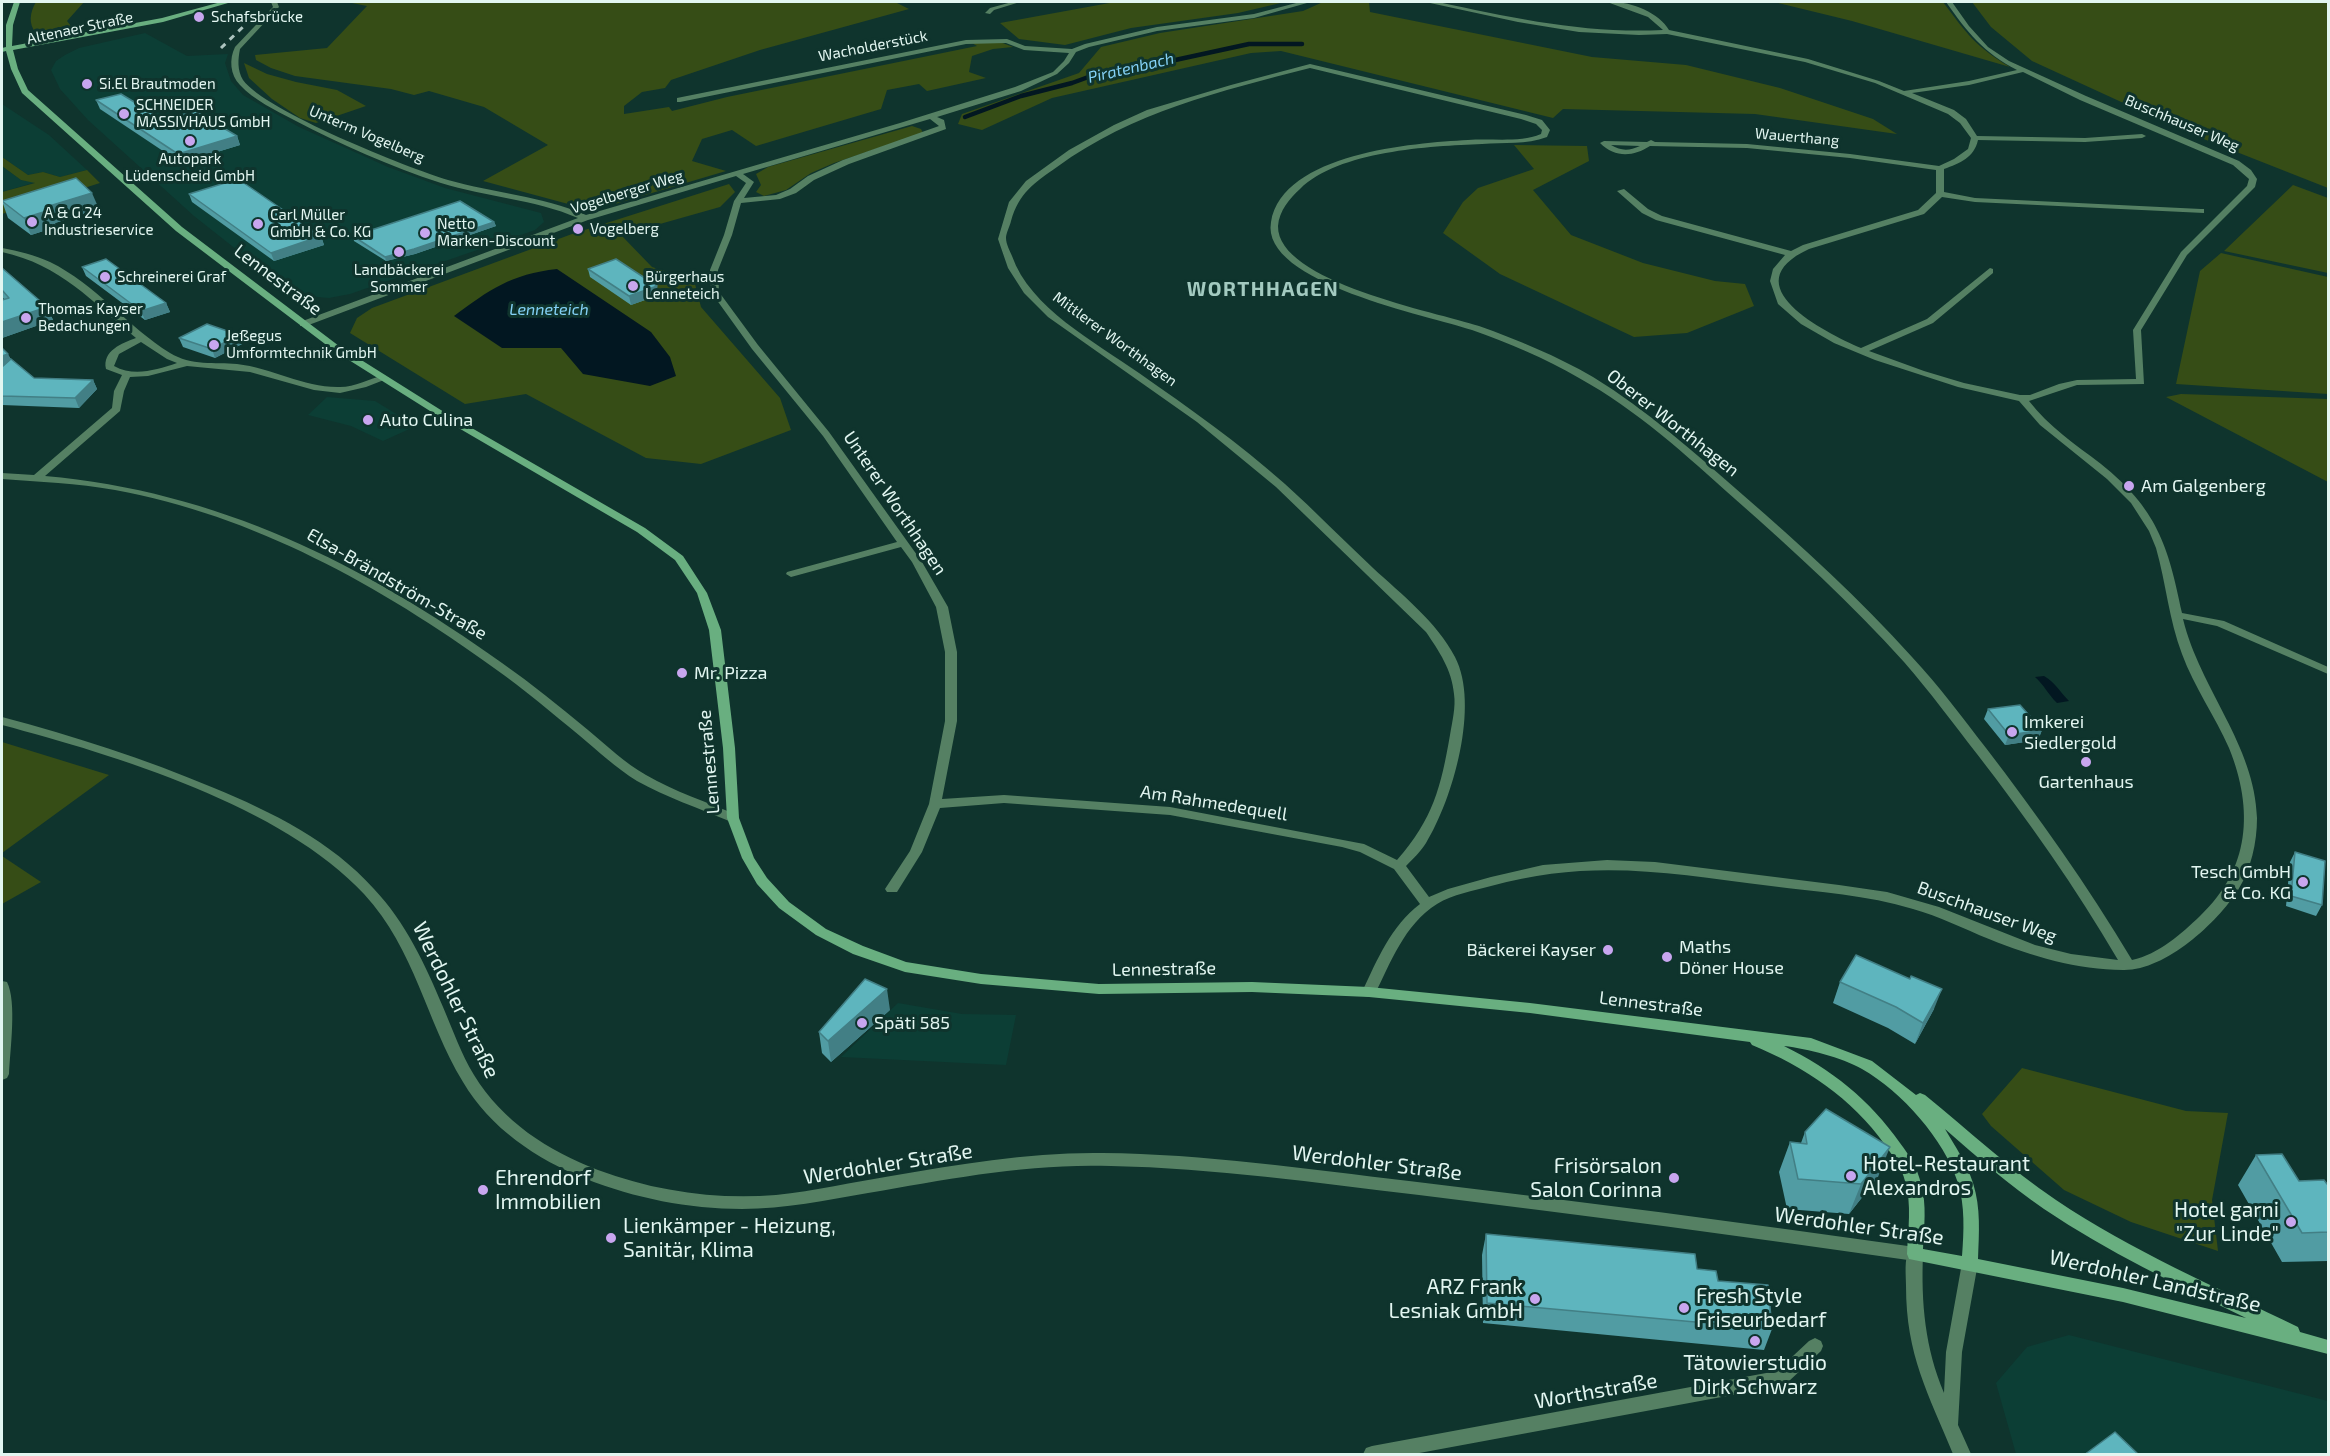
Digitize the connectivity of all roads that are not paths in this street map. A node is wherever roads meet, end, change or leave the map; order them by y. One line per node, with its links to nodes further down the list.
1 (17, 2): 10 (main road)
2 (226, 2): 14 (main road, Altenaer Straße)
3 (274, 2): 29 (street, Unterm Vogelberg)
4 (1017, 2): 9 (street)
5 (1305, 2): 13 (street)
6 (1432, 2): 12 (street)
7 (1610, 2): 12 (street)
8 (1949, 2): 15 (street, Buschhauser Weg)
9 (988, 13)
10 (9, 26): 11 (main road); 14 (main road)
11 (2, 30)
12 (1667, 32): 16 (street)
13 (1073, 51): 17 (street, Wacholderstück); 18 (street, Vogelberger Weg)
14 (5, 53): 33 (main road, Lennestraße)
15 (2024, 70): 16 (street); 39 (street, Buschhauser Weg)
16 (1906, 92): 20 (street)
17 (680, 100)
18 (932, 117): 24 (street, Vogelberger Weg); 27 (street)
19 (2142, 136): 20 (street, Buschhauser Weg)
20 (1975, 138): 23 (street)
21 (1532, 141): 49 (street, Mittlerer Worthhagen); 52 (street, Oberer Worthhagen)
22 (1651, 142): 22 (street, Wauerthang); 23 (street, Wauerthang)
23 (1940, 168): 26 (street)
24 (738, 174): 27 (street, Unterer Worthhagen); 29 (street, Vogelberger Weg)
25 (1621, 191): 31 (street)
26 (1940, 194): 28 (street); 31 (street)
27 (738, 201): 42 (street, Unterer Worthhagen)
28 (2201, 211)
29 (585, 218): 33 (street, Vogelberger Weg)
30 (2, 250): 34 (street)
31 (1791, 254): 35 (street)
32 (1990, 271): 35 (street)
33 (303, 324): 38 (main road, Lennestraße)
34 (143, 338): 36 (street); 37 (street)
35 (1862, 351): 39 (street)
36 (187, 363): 37 (street); 38 (street)
37 (127, 374): 41 (street)
38 (384, 378): 48 (main road, Lennestraße)
39 (2023, 399): 44 (street, Buschhauser Weg)
40 (2, 476): 41 (street, Elsa-Brändström-Straße)
41 (37, 478): 48 (street, Elsa-Brändström-Straße)
42 (904, 543): 43 (street); 47 (street, Unterer Worthhagen)
43 (791, 574)
44 (2177, 615): 45 (street); 52 (street, Buschhauser Weg)
45 (2328, 671)
46 (2, 721): 58 (street, Werdohler Straße)
47 (935, 804): 49 (street, Am Rahmedequell); 50 (street, Unterer Worthhagen)
48 (733, 818): 54 (main road, Lennestraße)
49 (1399, 866): 51 (street, Am Rahmedequell)
50 (892, 889)
51 (1427, 904): 52 (street, Buschhauser Weg); 54 (street, Buschhauser Weg)
52 (2128, 965)
53 (2, 986): 57 (street)
54 (1370, 992): 55 (main road, Lennestraße)
55 (1732, 1034): 56 (main road, Lennestraße); 58 (main road, Lennestraße)
56 (1867, 1065): 59 (main road, Lennestraße); 61 (main road)
57 (2, 1074)
58 (1915, 1254): 59 (main road, Werdohler Straße); 62 (street)
59 (1970, 1263): 61 (main road, Werdohler Landstraße); 62 (street)
60 (1815, 1346): 63 (street, Worthstraße)
61 (2323, 1346)
62 (1951, 1426): 64 (street)
63 (1372, 1455)
64 (1962, 1455)

